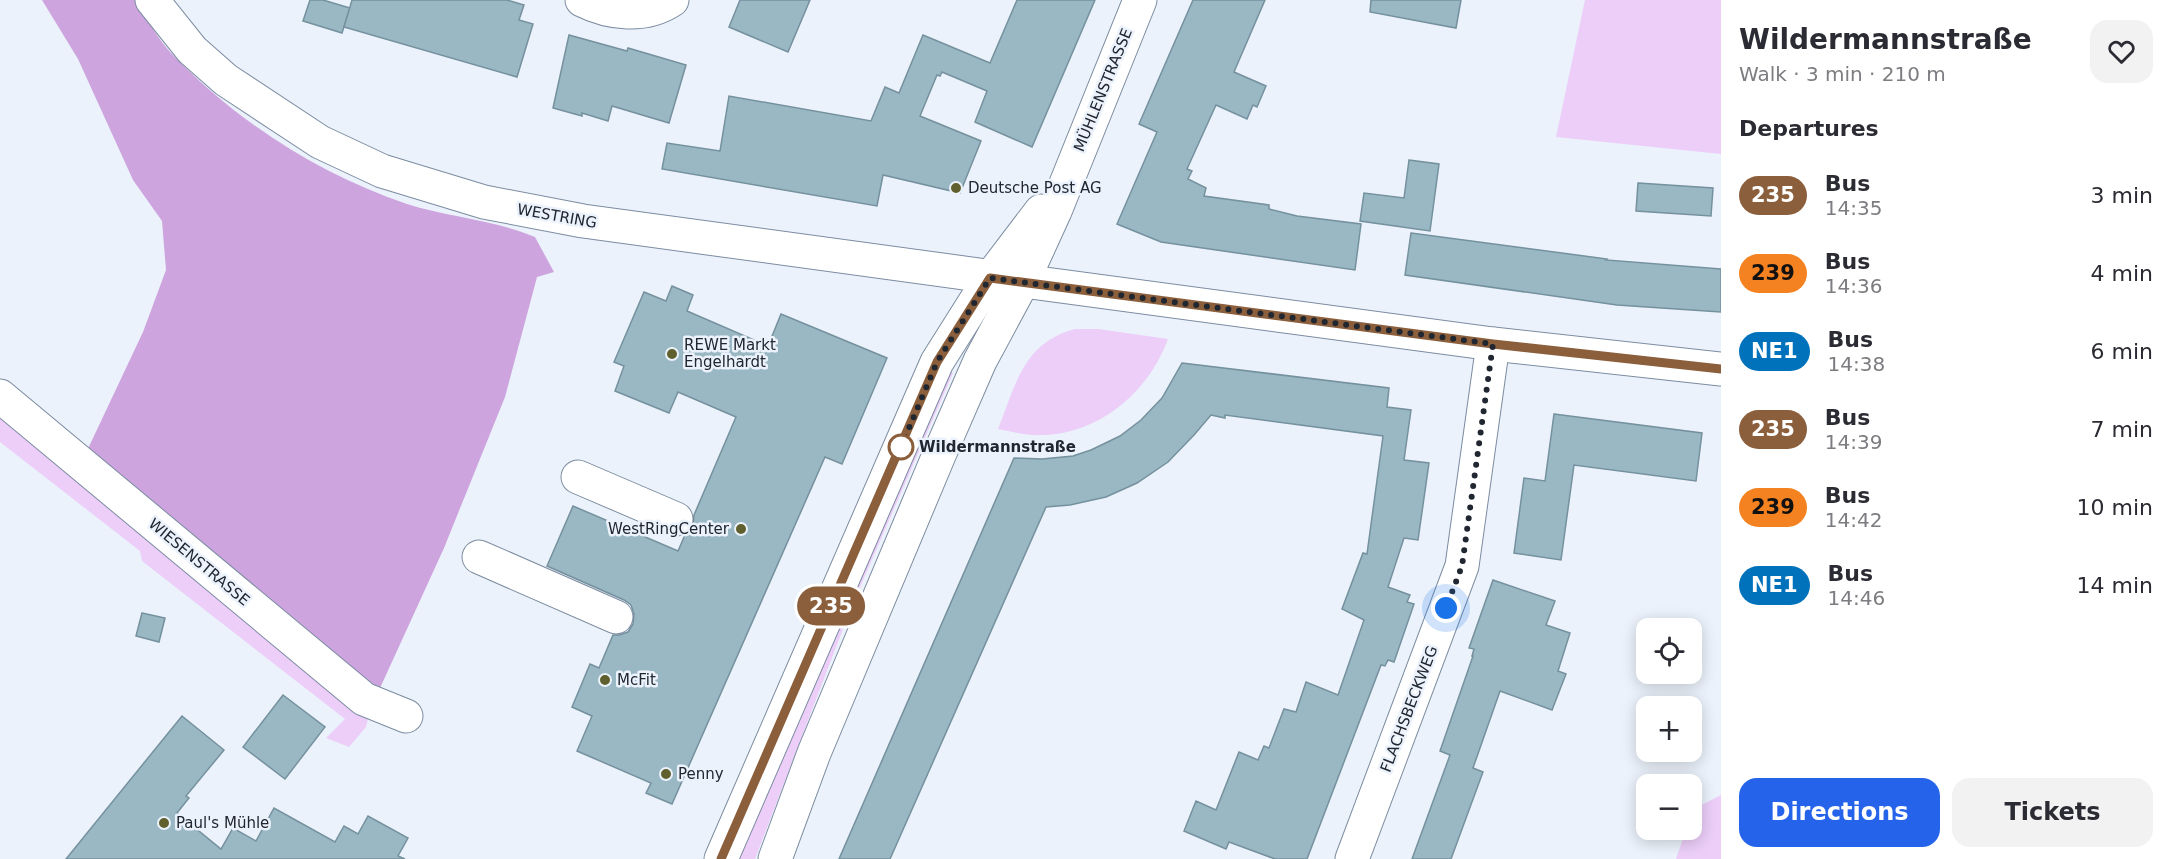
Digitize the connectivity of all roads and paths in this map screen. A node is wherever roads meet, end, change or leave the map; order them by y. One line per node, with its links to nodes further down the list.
1 (152, 0): 6 (main road, WESTRING)
2 (582, 0): 3 (main road)
3 (672, 0)
4 (1140, 0): 5 (main road, MÜHLENSTRASSE)
5 (1067, 180): 6 (main road, MÜHLENSTRASSE); 7 (main road, MÜHLENSTRASSE)
6 (990, 278): 7 (main road, WESTRING); 16 (main road, MÜHLENSTRASSE)
7 (1023, 281): 8 (main road); 17 (main road, MÜHLENSTRASSE)
8 (1493, 344): 9 (main road); 18 (main road, FLACHSBECKWEG)
9 (1721, 369)
10 (0, 396): 15 (main road, WIESENSTRASSE)
11 (578, 477): 12 (main road)
12 (676, 519)
13 (479, 557): 14 (main road)
14 (616, 617)
15 (406, 716)
16 (721, 859)
17 (775, 859)
18 (1352, 859)

